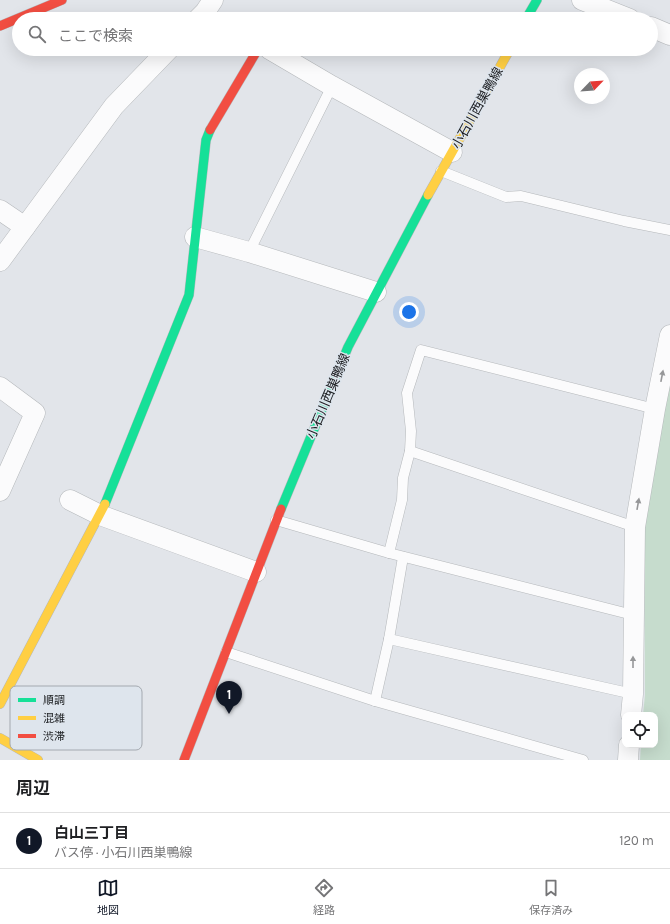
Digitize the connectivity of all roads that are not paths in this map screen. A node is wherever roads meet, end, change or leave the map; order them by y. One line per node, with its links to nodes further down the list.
1 (62, 0): 4 (street)
2 (537, 0): 5 (street)
3 (582, 0): 6 (street)
4 (33, 12)
5 (530, 12)
6 (612, 12)
7 (12, 21): 8 (street)
8 (0, 26)
9 (658, 30): 10 (street)
10 (670, 35)
11 (162, 56): 19 (street)
12 (254, 56): 21 (street)
13 (281, 56): 15 (street)
14 (506, 56): 16 (street, 小石川西巣鴨線)
15 (332, 86): 16 (street); 22 (lane)
16 (452, 152): 17 (street, 小石川西巣鴨線)
17 (441, 171): 20 (lane); 24 (street, 小石川西巣鴨線)
18 (0, 210): 19 (street)
19 (25, 227): 23 (street)
20 (670, 230)
21 (195, 237): 22 (street); 31 (street)
22 (249, 252): 24 (street)
23 (0, 261)
24 (376, 292): 32 (street, 小石川西巣鴨線)
25 (670, 334): 27 (street, one-way to 25)
26 (0, 387): 29 (street)
27 (655, 409): 28 (lane); 33 (street, one-way to 27)
28 (410, 451): 33 (lane); 34 (lane)
29 (0, 491)
30 (70, 500): 31 (street)
31 (100, 515): 36 (street); 42 (street)
32 (276, 520): 34 (lane); 36 (street, 小石川西巣鴨線)
33 (635, 527): 37 (street)
34 (389, 553): 35 (lane)
35 (403, 557): 37 (lane); 38 (lane)
36 (256, 572): 39 (street, 小石川西巣鴨線)
37 (633, 615): 40 (street, one-way to 37)
38 (389, 640): 40 (lane); 41 (lane)
39 (226, 652): 41 (lane); 49 (street, 小石川西巣鴨線)
40 (633, 694): 43 (street)
41 (375, 701): 50 (lane)
42 (0, 704)
43 (631, 712)
44 (0, 738): 45 (street)
45 (10, 744)
46 (629, 748): 51 (street)
47 (21, 750): 48 (street)
48 (38, 760)
49 (184, 760)
50 (583, 760)
51 (628, 760)

